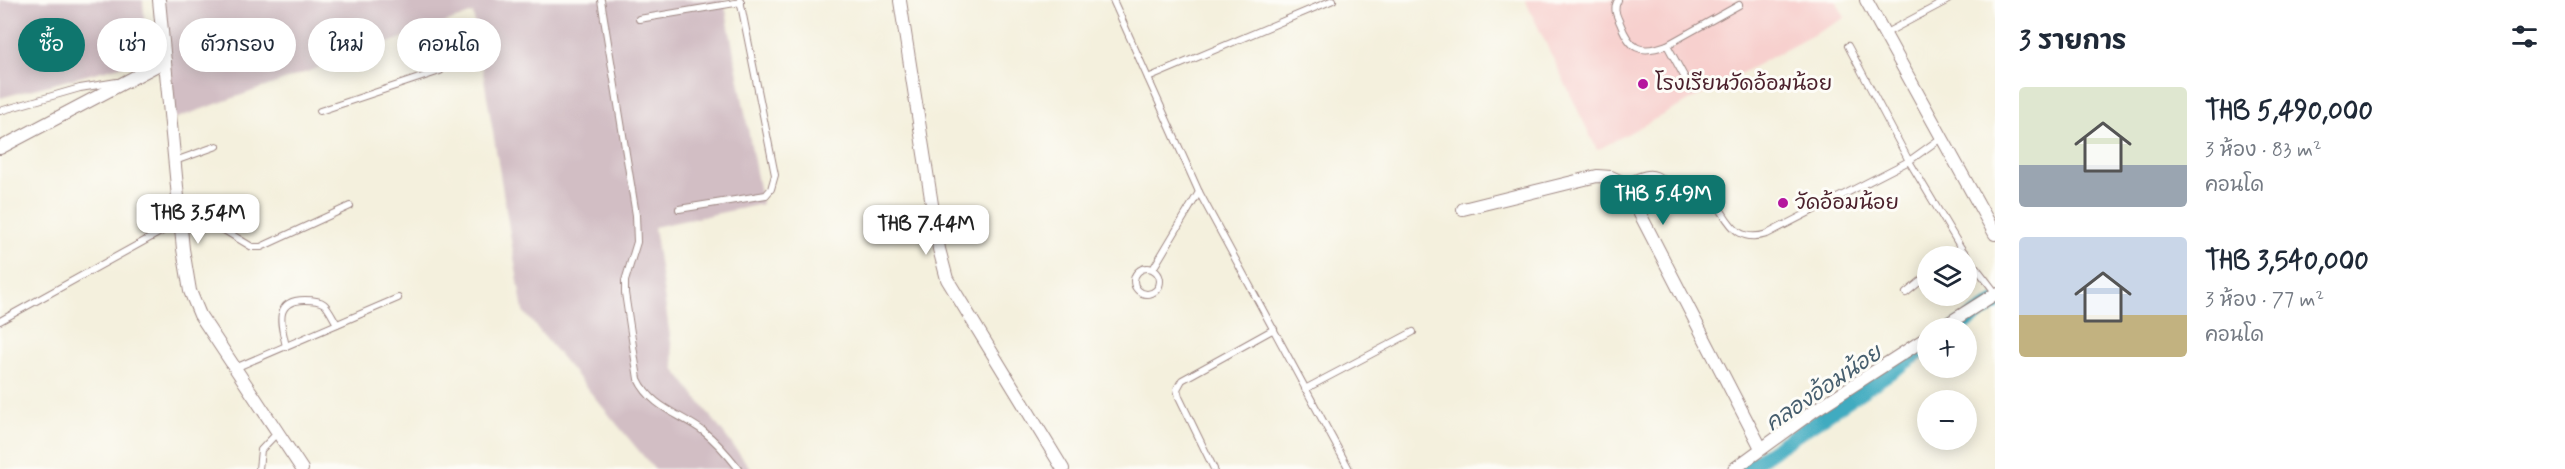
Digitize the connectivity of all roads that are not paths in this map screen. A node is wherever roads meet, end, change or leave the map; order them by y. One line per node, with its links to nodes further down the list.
1 (159, 0): 11 (street)
2 (601, 0): 56 (lane)
3 (1113, 0): 19 (lane)
4 (1333, 0): 19 (lane)
5 (1618, 0): 14 (lane)
6 (1866, 0): 13 (street)
7 (1948, 0): 13 (lane)
8 (741, 1): 12 (lane); 32 (lane)
9 (900, 1): 57 (street)
10 (1739, 4): 14 (lane)
11 (161, 18)
12 (639, 19)
13 (1883, 34): 24 (street)
14 (1667, 45): 21 (lane)
15 (1848, 46): 28 (lane)
16 (146, 72): 20 (street)
17 (166, 72): 27 (street)
18 (437, 72): 23 (lane)
19 (1148, 78): 30 (lane)
20 (132, 79): 22 (lane); 26 (street)
21 (1691, 89)
22 (0, 111)
23 (320, 111)
24 (1941, 138): 28 (lane); 35 (street)
25 (217, 146): 27 (lane)
26 (0, 148)
27 (175, 161): 34 (street)
28 (1909, 161): 29 (lane); 36 (lane)
29 (1624, 183): 33 (street); 53 (street)
30 (1199, 192): 38 (lane); 46 (lane)
31 (350, 206): 34 (lane)
32 (679, 209)
33 (1463, 209)
34 (181, 226): 44 (lane); 50 (street)
35 (1995, 234)
36 (1961, 246)
37 (1977, 268): 41 (lane)
38 (1153, 269): 38 (lane)
39 (1917, 284): 40 (lane)
40 (1906, 292)
41 (1995, 293): 43 (street)
42 (398, 298): 45 (lane)
43 (1956, 318)
44 (0, 321)
45 (337, 324): 49 (lane); 49 (lane)
46 (1274, 329): 51 (lane); 58 (lane)
47 (1413, 332): 51 (lane)
48 (1917, 344): 53 (street)
49 (286, 346): 50 (lane)
50 (235, 368): 52 (street)
51 (1305, 389): 59 (lane)
52 (278, 433): 54 (lane); 55 (street)
53 (1761, 448): 60 (street)
54 (259, 469)
55 (302, 469)
56 (739, 469)
57 (1063, 469)
58 (1214, 469)
59 (1349, 469)
60 (1734, 469)

